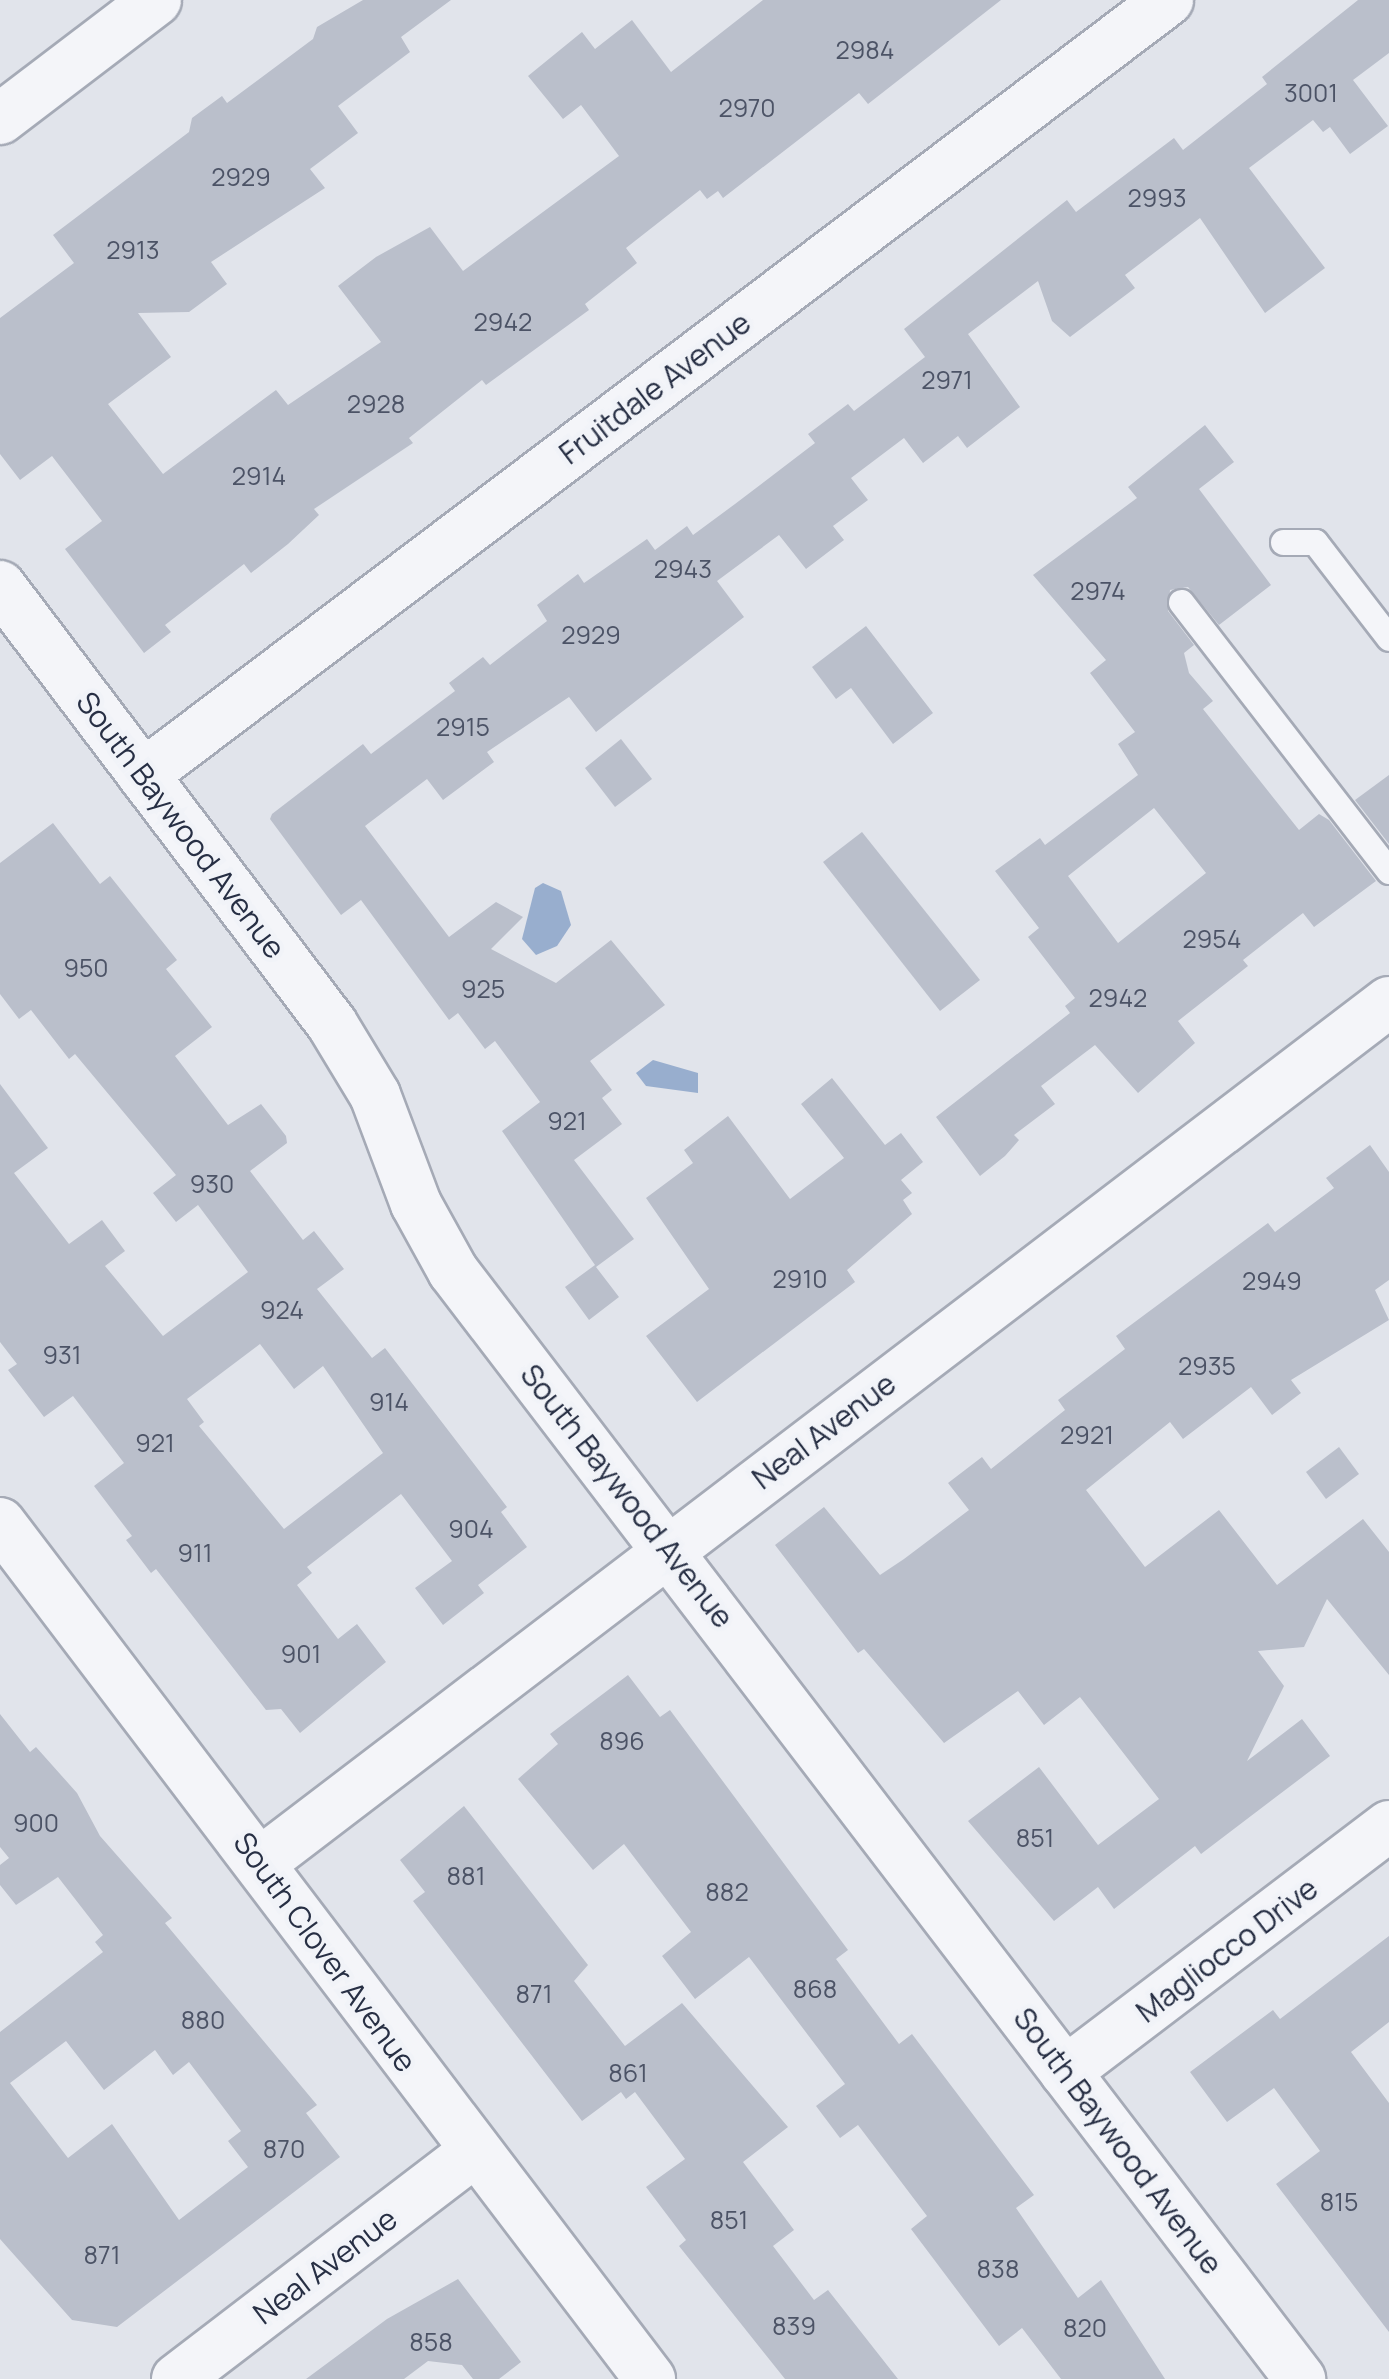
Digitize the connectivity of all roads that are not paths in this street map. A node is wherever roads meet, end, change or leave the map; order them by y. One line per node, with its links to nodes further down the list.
1 (156, 0): 3 (street)
2 (1168, 0): 8 (street, Fruitdale Avenue)
3 (0, 119)
4 (1284, 542): 7 (lane)
5 (0, 586): 8 (street, South Baywood Avenue)
6 (1181, 602): 9 (lane)
7 (1389, 638)
8 (142, 775): 12 (street, South Baywood Avenue)
9 (1389, 871)
10 (1389, 1002): 12 (street, Neal Avenue)
11 (0, 1524): 14 (street, South Clover Avenue)
12 (668, 1548): 14 (street, Neal Avenue); 15 (street, South Baywood Avenue)
13 (1389, 1826): 15 (street, Magliocco Drive)
14 (260, 1863): 16 (street, South Clover Avenue)
15 (1065, 2072): 19 (street, South Baywood Avenue)
16 (474, 2152): 17 (street, Neal Avenue); 18 (street, South Clover Avenue)
17 (177, 2379)
18 (650, 2379)
19 (1300, 2379)

